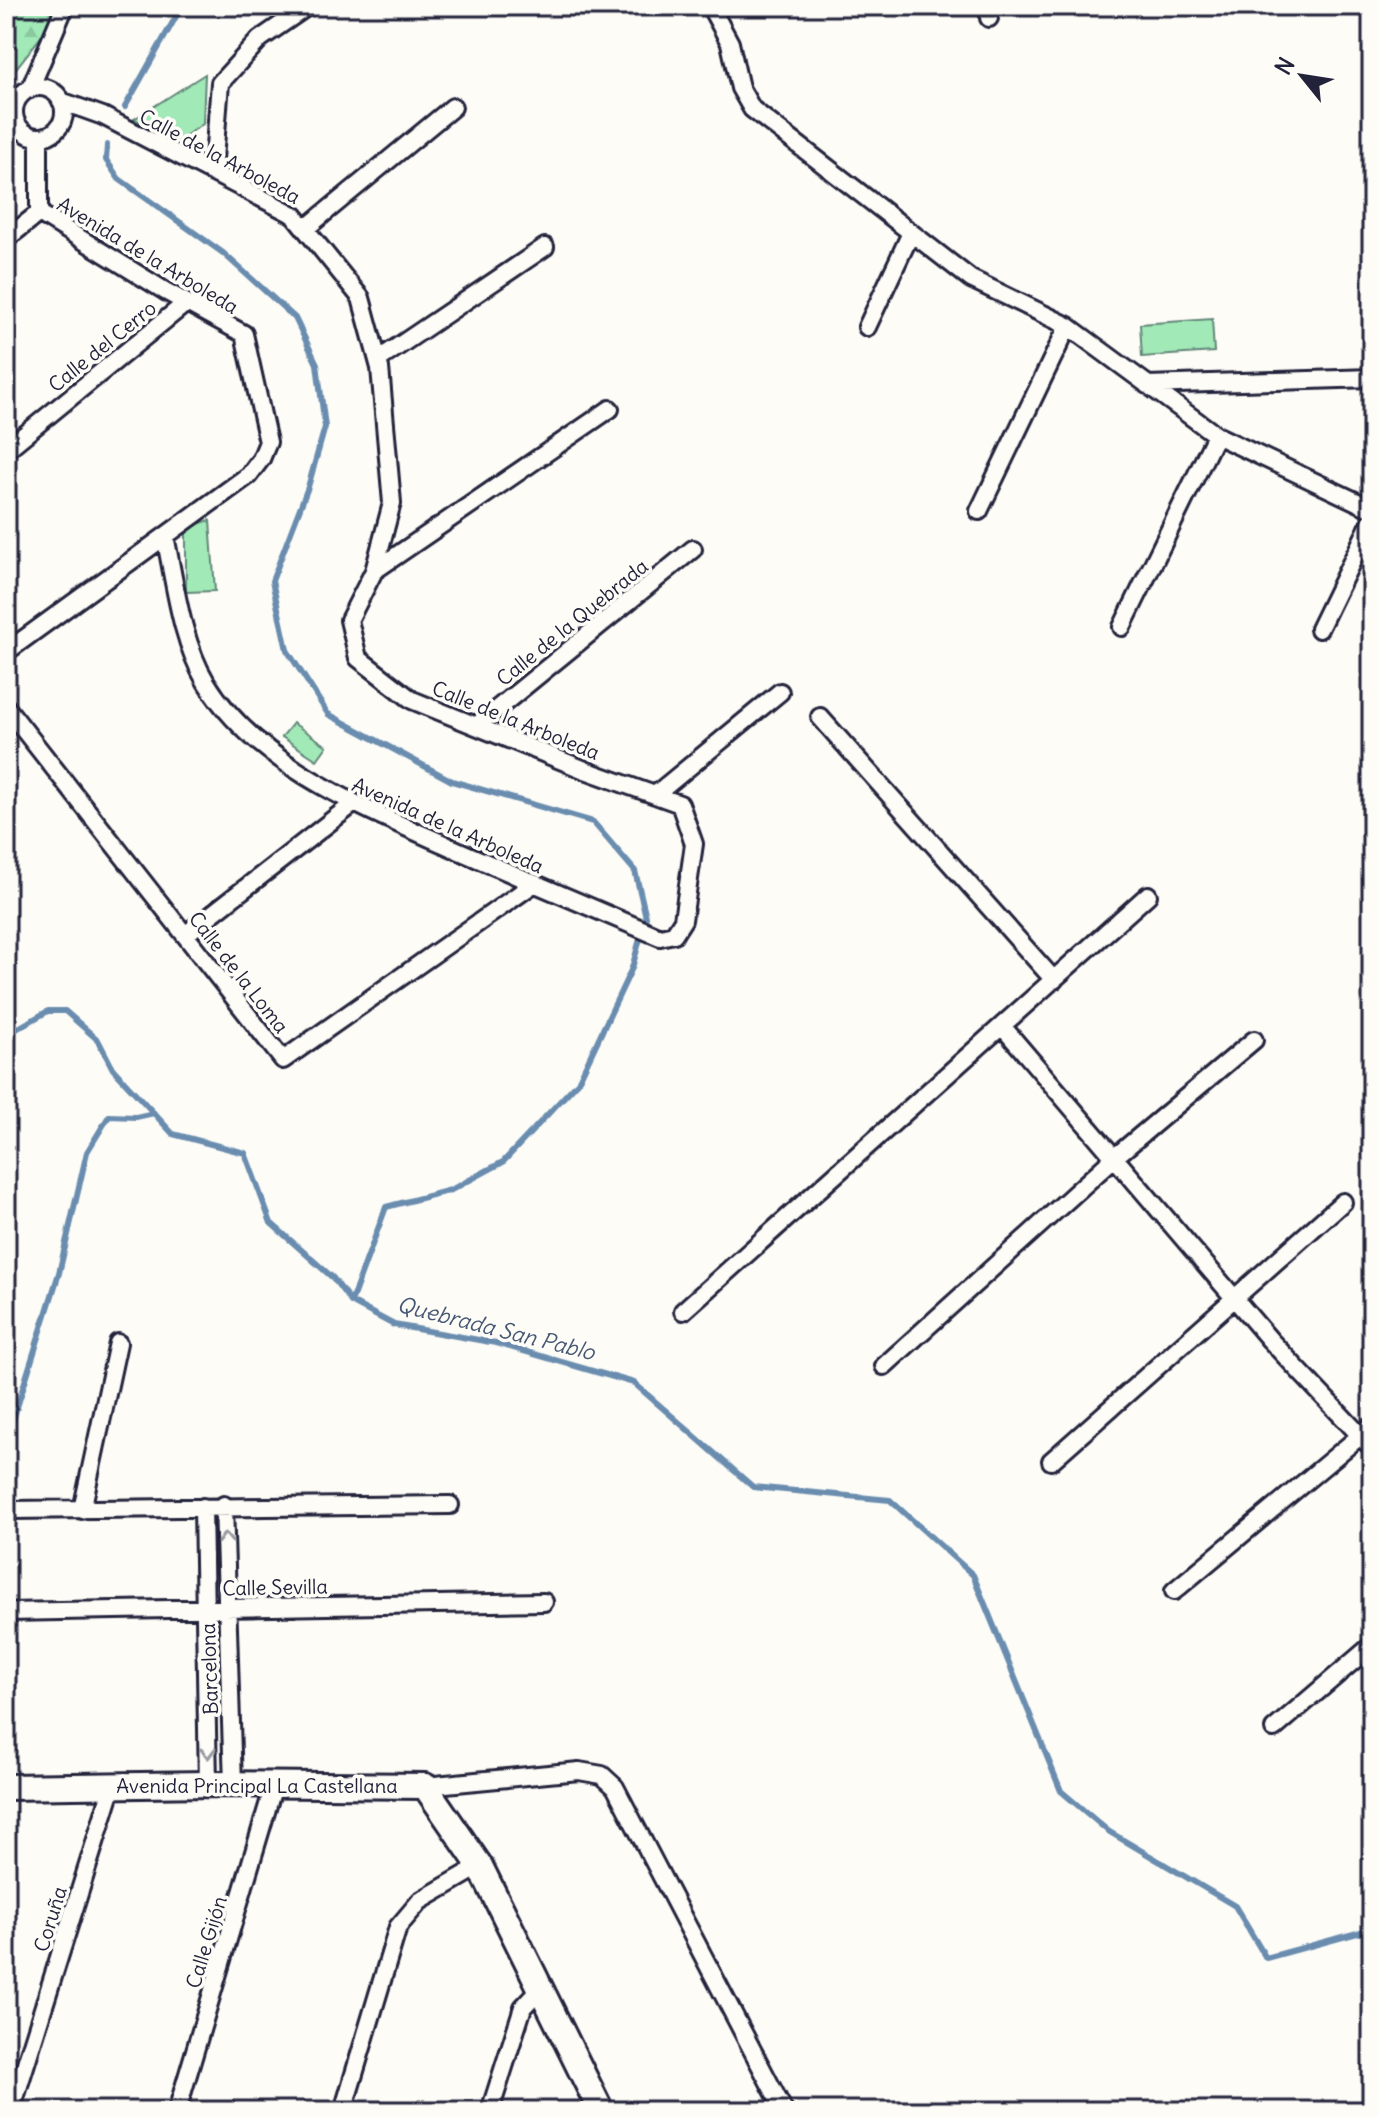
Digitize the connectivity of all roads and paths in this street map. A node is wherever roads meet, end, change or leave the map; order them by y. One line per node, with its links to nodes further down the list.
1 (65, 6): 4 (street)
2 (308, 6): 9 (street)
3 (710, 6): 12 (street)
4 (30, 89): 5 (street); 7 (street)
5 (61, 101): 8 (street); 9 (street, Calle de la Arboleda)
6 (453, 107): 11 (street)
7 (10, 112): 8 (street)
8 (39, 137): 10 (street, Avenida de la Arboleda)
9 (213, 172): 11 (street, Calle de la Arboleda)
10 (39, 213): 13 (street); 15 (street, Avenida de la Arboleda)
11 (305, 229): 18 (street, Calle de la Arboleda)
12 (910, 235): 16 (street); 17 (street)
13 (6, 239)
14 (545, 247): 18 (street)
15 (186, 303): 23 (street, Calle del Cerro); 27 (street, Avenida de la Arboleda)
16 (1068, 326): 20 (street); 25 (street)
17 (867, 327)
18 (378, 360): 29 (street, Calle de la Arboleda)
19 (1372, 378): 20 (street)
20 (1147, 385): 22 (street)
21 (610, 409): 29 (street)
22 (1216, 435): 24 (street); 30 (street)
23 (6, 450)
24 (1372, 509)
25 (979, 511)
26 (1372, 520): 31 (street)
27 (165, 536): 32 (street); 38 (street, Avenida de la Arboleda)
28 (693, 549): 36 (street, Calle de la Quebrada)
29 (374, 571): 36 (street, Calle de la Arboleda)
30 (1122, 627)
31 (1319, 629)
32 (6, 652)
33 (780, 692): 37 (street)
34 (6, 707): 41 (street, Calle de la Loma)
35 (820, 717): 43 (street)
36 (476, 726): 37 (street, Calle de la Arboleda)
37 (655, 795): 42 (street, Calle de la Arboleda)
38 (353, 804): 39 (street, Avenida de la Arboleda); 41 (street)
39 (532, 885): 41 (street, Calle de la Loma); 42 (street, Avenida de la Arboleda)
40 (1148, 895): 43 (street)
41 (185, 935)
42 (660, 937)
43 (1054, 980): 44 (street)
44 (1002, 1026): 46 (street); 49 (street)
45 (1254, 1040): 46 (street)
46 (1115, 1157): 48 (street); 51 (street)
47 (1343, 1202): 48 (street)
48 (1235, 1298): 52 (street); 53 (street)
49 (683, 1311)
50 (118, 1343): 58 (street)
51 (884, 1366)
52 (1368, 1436): 59 (street)
53 (1051, 1461)
54 (224, 1505): 55 (street); 56 (street); 61 (street, Barcelona, one-way to 54)
55 (450, 1505)
56 (203, 1507): 58 (street); 62 (street, Barcelona)
57 (10, 1510): 58 (street)
58 (82, 1510)
59 (1174, 1591)
60 (544, 1602): 61 (street, Calle Sevilla)
61 (228, 1608): 62 (street, Calle Sevilla); 66 (street, Barcelona)
62 (205, 1609): 63 (street, Calle Sevilla); 66 (street, Barcelona, one-way to 66)
63 (6, 1612)
64 (1372, 1645): 65 (street)
65 (1274, 1729)
66 (220, 1784): 67 (street, Avenida Principal La Castellana); 68 (street, Avenida Principal La Castellana)
67 (113, 1785): 70 (street, Avenida Principal La Castellana); 73 (street, Coruña)
68 (274, 1785): 69 (street, Avenida Principal La Castellana); 74 (street, Calle Gijón)
69 (425, 1786): 71 (street, Avenida Principal La Castellana); 78 (street)
70 (6, 1787)
71 (480, 1866): 72 (street, Avenida Principal La Castellana); 75 (street)
72 (541, 1988): 76 (street); 77 (street, Avenida Principal La Castellana)
73 (11, 2111)
74 (177, 2111)
75 (343, 2111)
76 (490, 2111)
77 (601, 2111)
78 (784, 2111)

